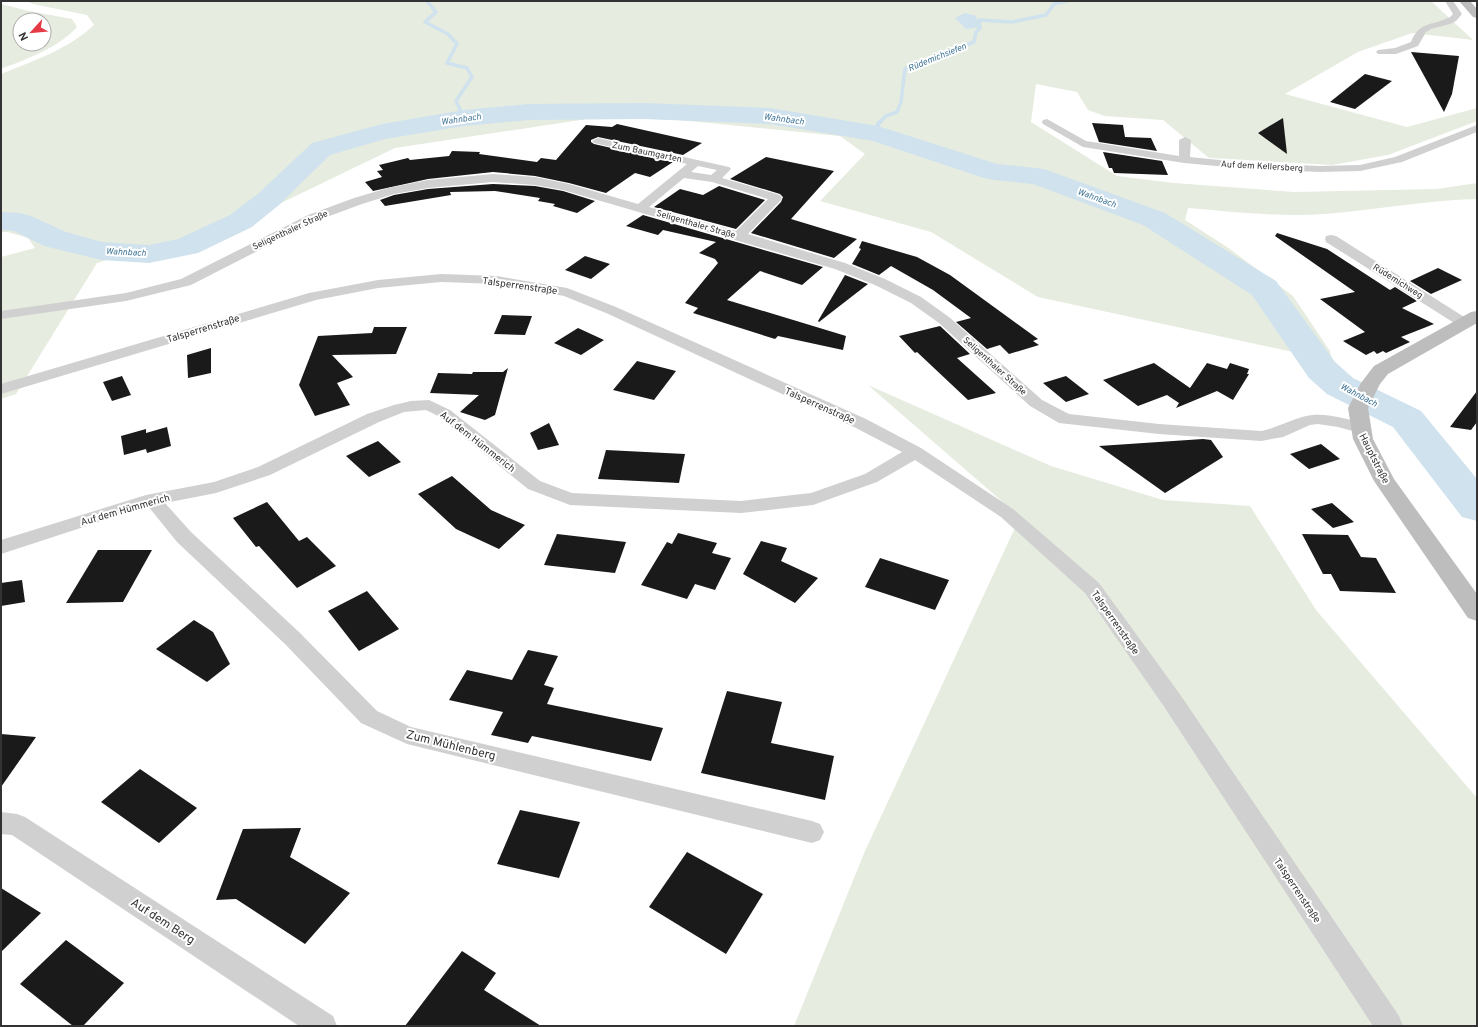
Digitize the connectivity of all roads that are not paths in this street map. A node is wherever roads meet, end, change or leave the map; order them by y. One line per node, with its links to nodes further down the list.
1 (1449, 1): 4 (street)
2 (1464, 1): 3 (main road)
3 (1477, 15)
4 (1381, 52)
5 (1047, 122): 9 (street, Auf dem Kellersberg)
6 (1477, 128): 9 (street, Auf dem Kellersberg)
7 (1185, 140): 9 (street)
8 (598, 141): 10 (street, Zum Baumgarten)
9 (1184, 160)
10 (696, 162): 11 (street, Zum Baumgarten); 12 (street, Zum Baumgarten)
11 (682, 174): 12 (street, Zum Baumgarten); 13 (street, Zum Baumgarten)
12 (714, 179): 14 (street, Zum Baumgarten)
13 (640, 208): 14 (street, Seligenthaler Straße); 16 (street, Seligenthaler Straße)
14 (739, 236): 19 (street, Seligenthaler Straße)
15 (1331, 239): 17 (street, Rüdemichweg)
16 (1, 315)
17 (1470, 320): 19 (main road)
18 (1, 389): 20 (street, Talsperrenstraße)
19 (1359, 418): 23 (main road, Hauptstraße)
20 (914, 452): 21 (street, Auf dem Hümmerich); 27 (street, Talsperrenstraße)
21 (152, 499): 22 (street, Auf dem Hümmerich); 25 (street, Zum Mühlenberg)
22 (1, 547)
23 (1477, 612)
24 (1, 823): 26 (street, Auf dem Berg)
25 (812, 832)
26 (323, 1026)
27 (1389, 1026)

